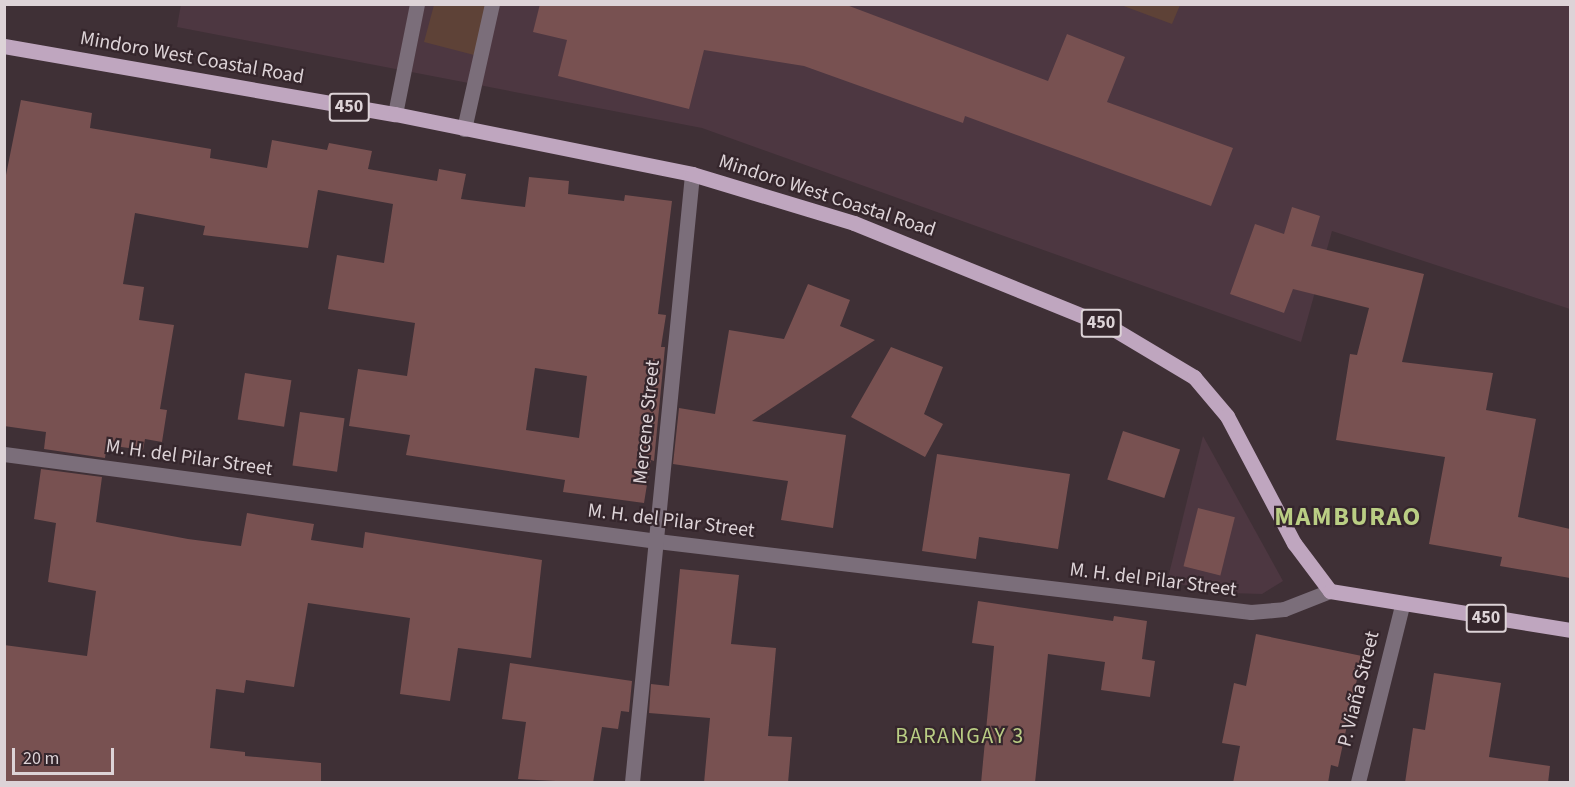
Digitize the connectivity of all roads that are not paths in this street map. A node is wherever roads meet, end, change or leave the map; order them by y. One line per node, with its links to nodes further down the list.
1 (417, 4): 4 (street)
2 (492, 4): 5 (street)
3 (4, 46): 4 (main road, Mindoro West Coastal Road / 450)
4 (395, 114): 5 (main road, Mindoro West Coastal Road / 450)
5 (464, 129): 6 (main road, Mindoro West Coastal Road / 450)
6 (692, 174): 8 (street, Mercene Street); 9 (main road, Mindoro West Coastal Road / 450)
7 (4, 454): 8 (street, M. H. del Pilar Street)
8 (657, 542): 9 (street, M. H. del Pilar Street); 12 (street, Mercene Street)
9 (1330, 591): 10 (main road, 450)
10 (1402, 606): 11 (main road, 450); 13 (street, P. Viaña Street)
11 (1570, 630)
12 (632, 783)
13 (1358, 783)

